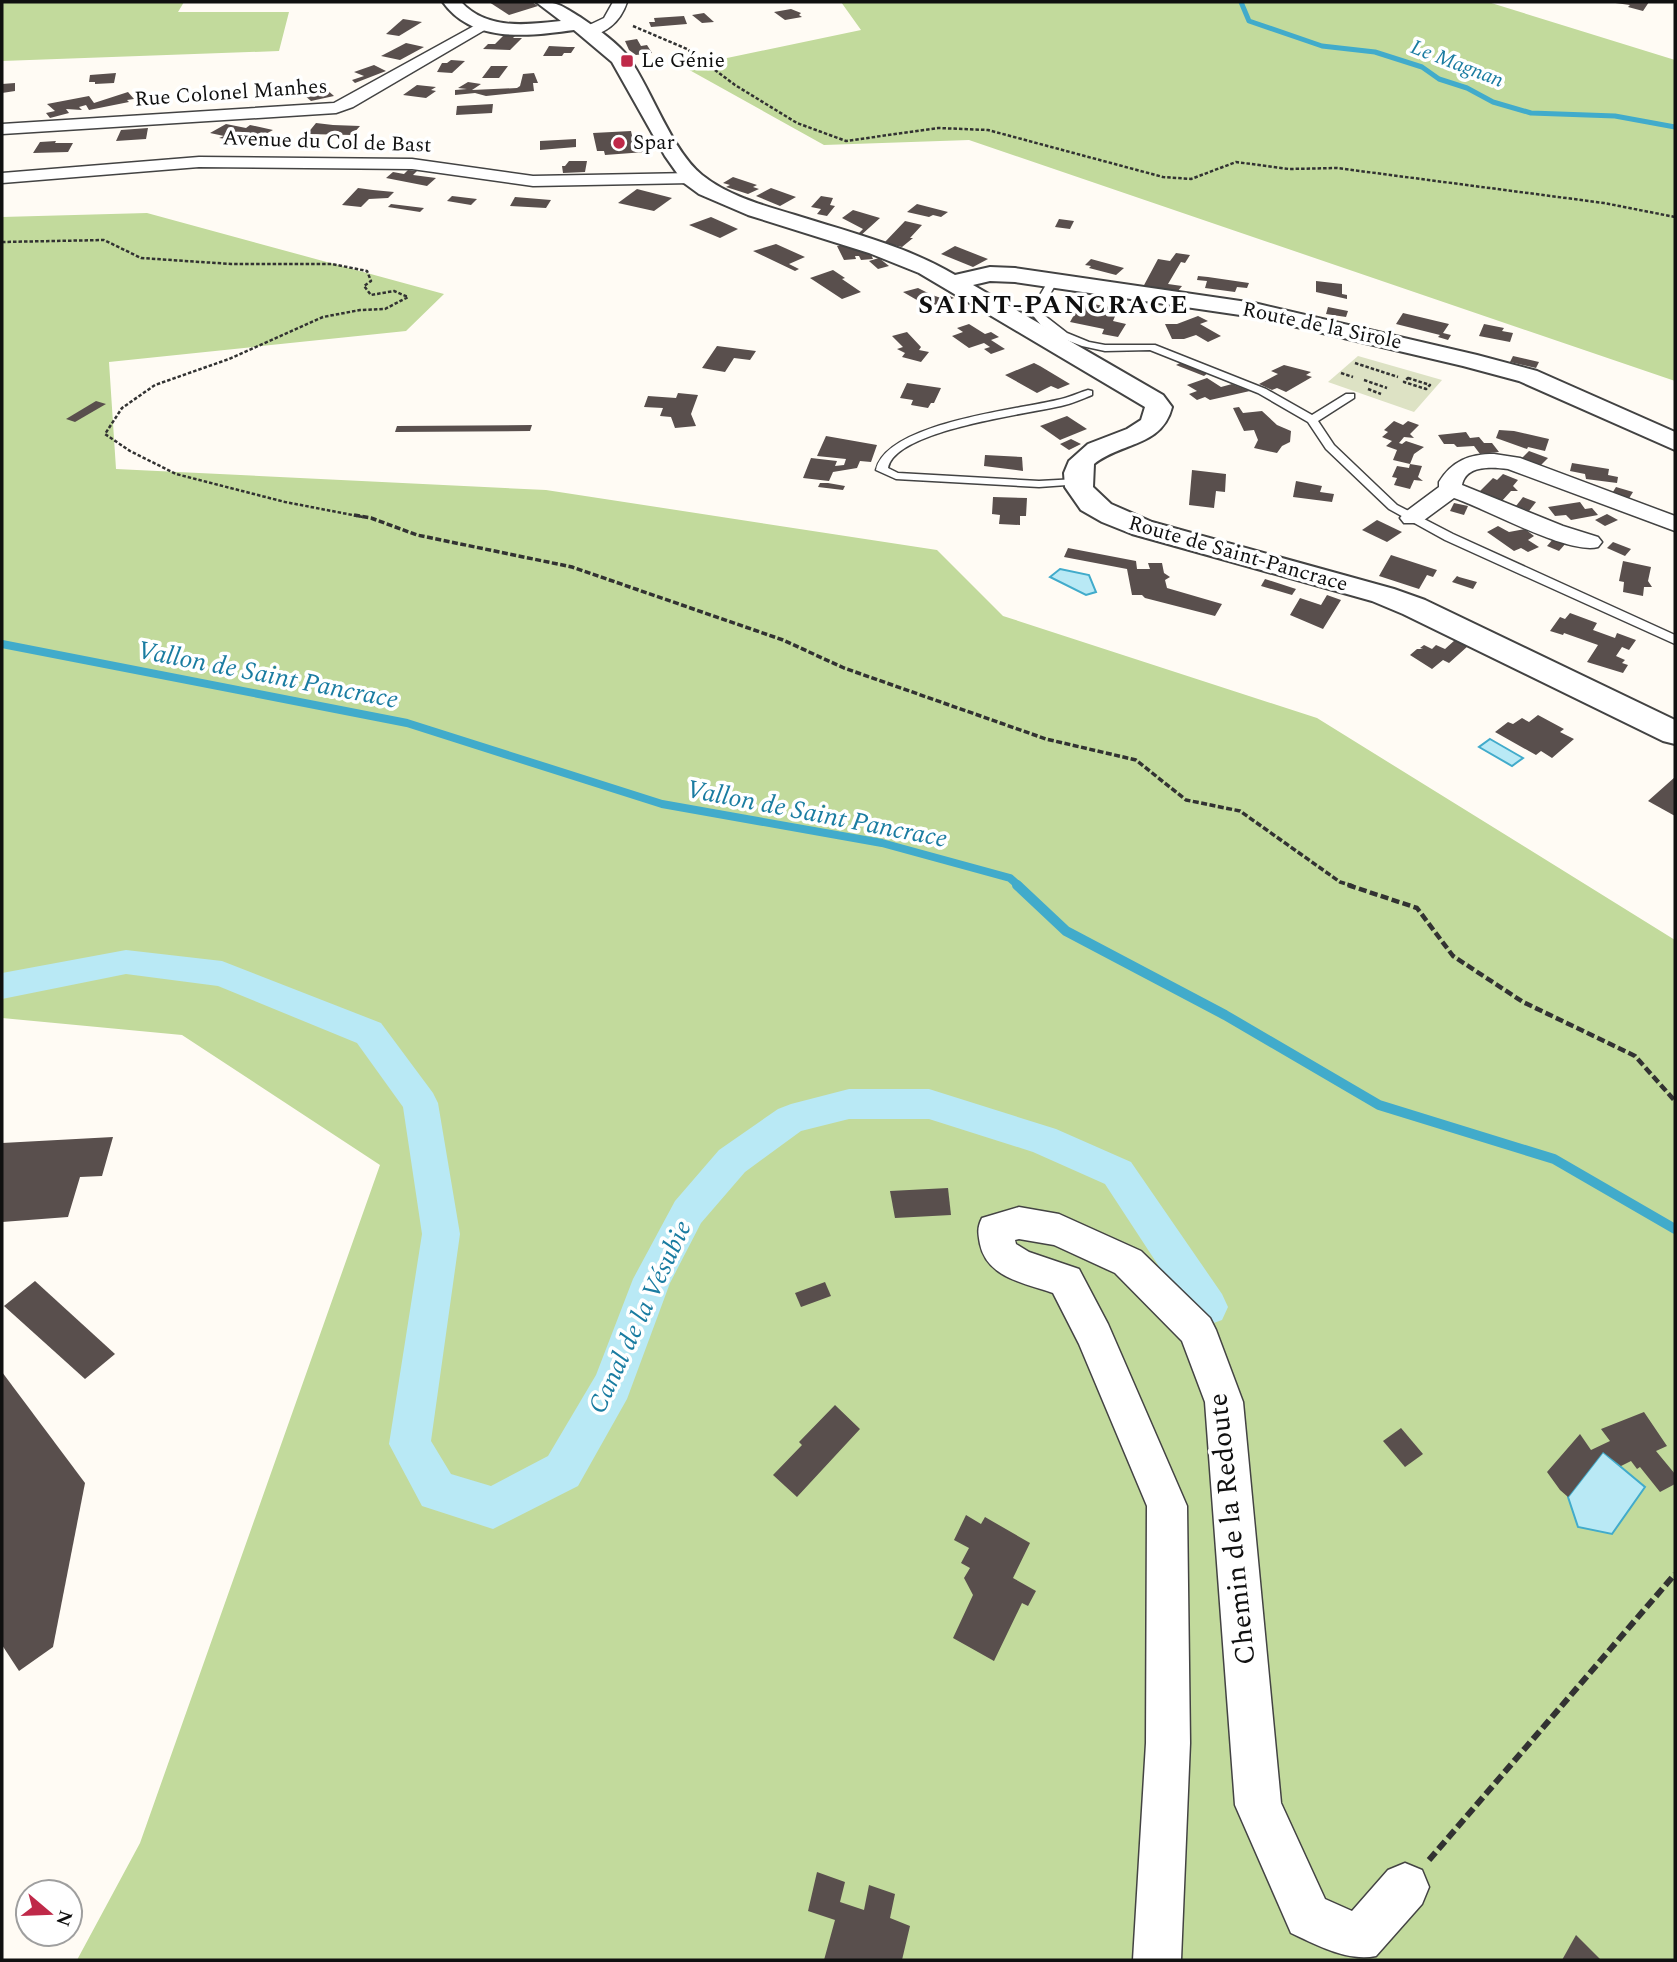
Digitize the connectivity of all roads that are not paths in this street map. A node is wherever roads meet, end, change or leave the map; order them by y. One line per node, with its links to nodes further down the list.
1 (452, 2): 4 (street)
2 (545, 2): 5 (street)
3 (620, 2): 5 (street)
4 (483, 24): 5 (street); 6 (street, Rue Colonel Manhes)
5 (583, 28): 8 (street)
6 (2, 129)
7 (2, 178): 8 (street, Avenue du Col de Bast)
8 (692, 178): 10 (street)
9 (1053, 280): 10 (street, Route de la Sirole); 13 (lane); 14 (street, Route de la Sirole)
10 (954, 282): 15 (street)
11 (1088, 393): 15 (lane)
12 (1350, 396): 13 (lane)
13 (1312, 420): 17 (lane)
14 (1675, 442)
15 (1077, 482): 21 (street, Route de Saint-Pancrace)
16 (1451, 489): 17 (street); 18 (street); 19 (street)
17 (1412, 518): 20 (lane)
18 (1675, 524)
19 (1590, 542)
20 (1675, 640)
21 (1675, 733)
22 (1405, 1887): 23 (street, Chemin de la Redoute)
23 (1157, 1960)

